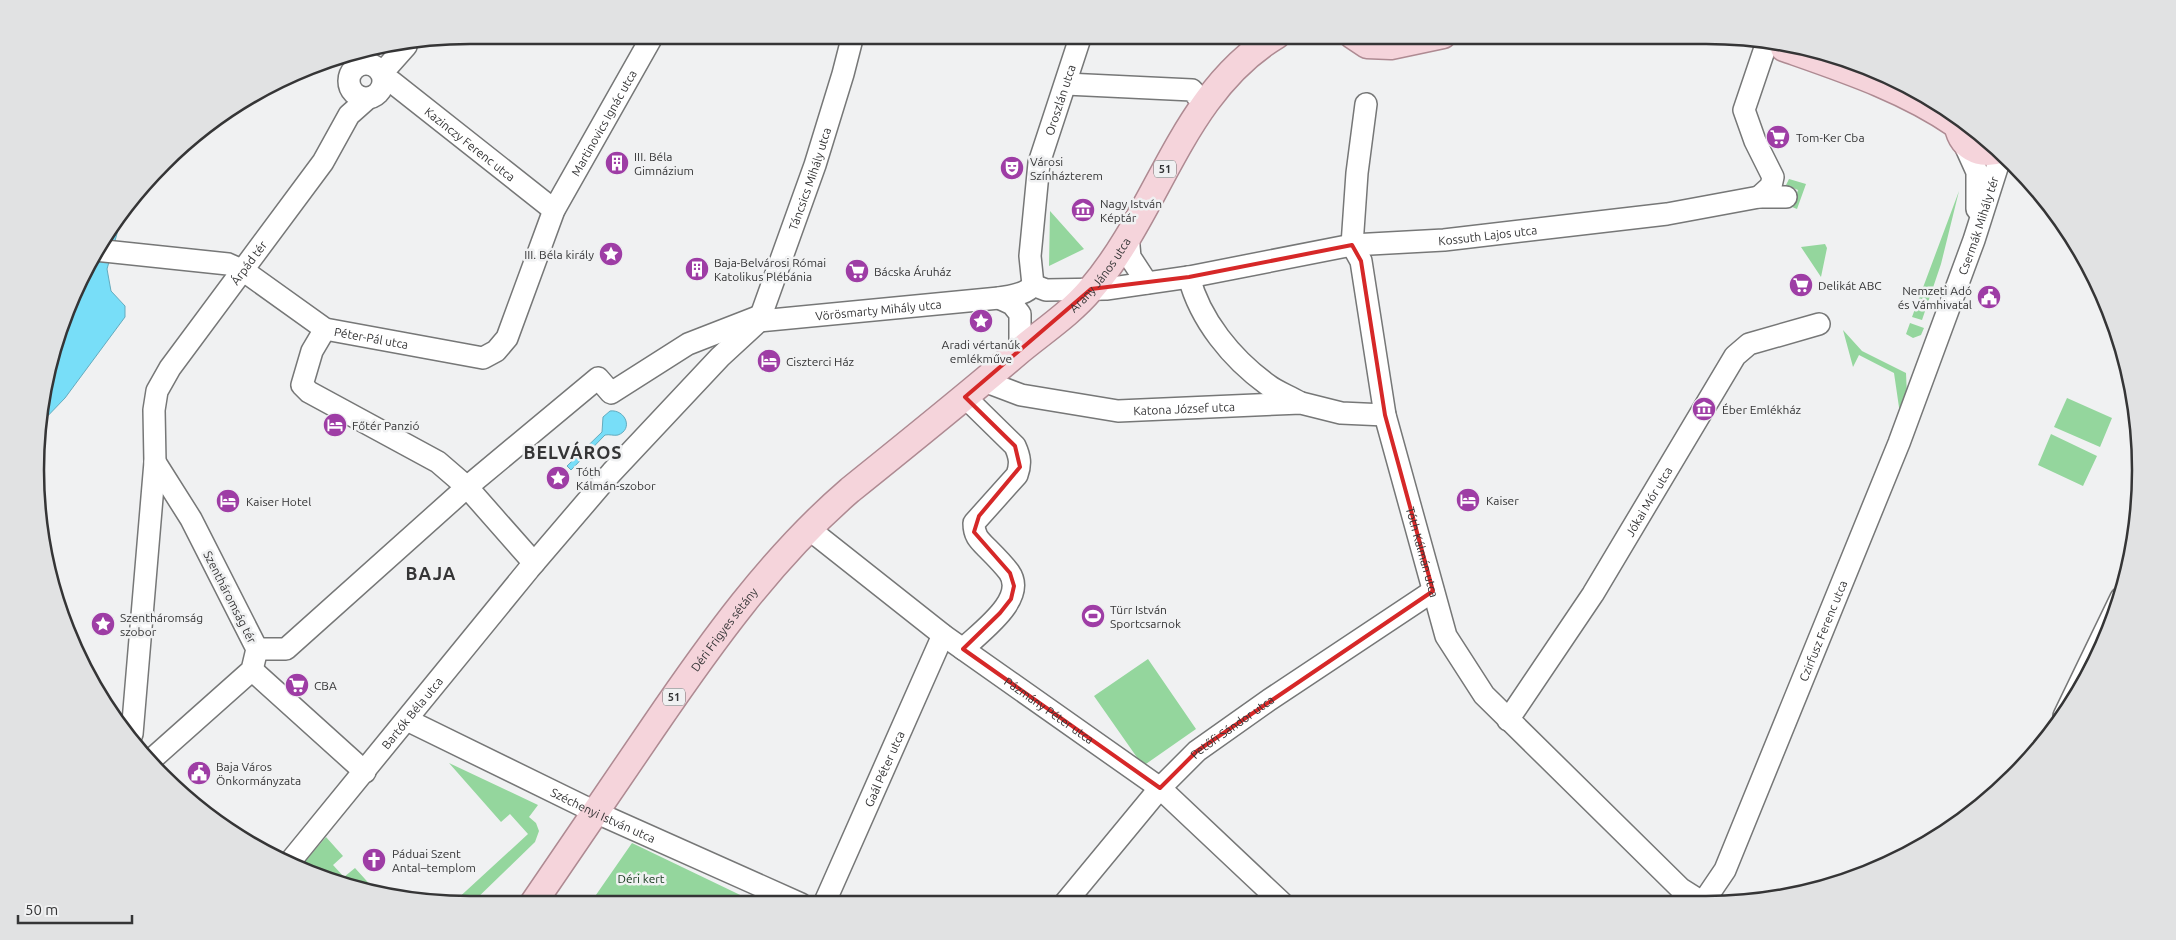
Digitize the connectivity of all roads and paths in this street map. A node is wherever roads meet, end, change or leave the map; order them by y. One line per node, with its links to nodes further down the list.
1 (648, 44): 23 (street, Martinovics Ignác utca)
2 (851, 44): 34 (street, Táncsics Mihály utca)
3 (1078, 44): 14 (street, Oroszlán utca)
4 (1266, 44): 15 (main road, Arany János utca / 51)
5 (1366, 44): 6 (main road)
6 (1400, 44)
7 (1765, 48): 21 (street)
8 (404, 49): 12 (street)
9 (1807, 56): 10 (main road)
10 (1856, 73): 13 (main road); 17 (main road)
11 (354, 74): 12 (street); 12 (street); 28 (street, Árpád tér)
12 (383, 76): 23 (street, Kazinczy Ferenc utca)
13 (1869, 76)
14 (1066, 84): 15 (street); 31 (street, Oroszlán utca)
15 (1204, 104): 24 (main road, Arany János utca / 51)
16 (1366, 104): 26 (street, Tóth Kálmán utca)
17 (1929, 107)
18 (1959, 128): 19 (main road); 25 (street)
19 (1990, 153)
20 (1997, 160): 25 (street, Csermák Mihály tér)
21 (1759, 196): 22 (street, Kossuth Lajos utca); 26 (street, Kossuth Lajos utca)
22 (1786, 197)
23 (554, 210): 37 (street, Martinovics Ignác utca)
24 (1128, 235): 30 (street); 32 (main road, Arany János utca / 51)
25 (1974, 240): 39 (street, Csermák Mihály tér)
26 (1352, 245): 29 (street, Kossuth Lajos utca); 42 (street, Tóth Kálmán utca)
27 (105, 251): 28 (street, Péter-Pál utca)
28 (244, 271): 36 (street, Péter-Pál utca); 43 (street, Árpád tér)
29 (1188, 277): 30 (street, Kossuth Lajos utca); 41 (street)
30 (1147, 283): 32 (street, Kossuth Lajos utca)
31 (1033, 285): 32 (street); 33 (street, Vörösmarty Mihály utca)
32 (1091, 289): 38 (main road, Arany János utca / 51)
33 (999, 298): 34 (street, Vörösmarty Mihály utca); 38 (street)
34 (760, 318): 44 (street, Vörösmarty Mihály utca); 46 (street, Bartók Béla utca)
35 (1820, 324): 53 (street, Jókai Mór utca)
36 (324, 329): 37 (street, Péter-Pál utca); 44 (street)
37 (507, 338)
38 (1020, 351): 40 (main road, Arany János utca / 51)
39 (1932, 355): 66 (street, Czirfusz Ferenc utca)
40 (975, 389): 41 (street, Katona József utca); 45 (main road, Déri Frigyes sétány / 51); 50 (street)
41 (1301, 403): 42 (street, Katona József utca)
42 (1385, 415): 47 (street, Tóth Kálmán utca)
43 (155, 462): 49 (street, Szentháromság tér); 54 (street)
44 (467, 487): 46 (street); 49 (street)
45 (808, 529): 48 (street, Pázmány Péter utca); 58 (main road, Déri Frigyes sétány / 51)
46 (534, 563): 52 (street, Bartók Béla utca)
47 (1433, 591): 53 (street, Tóth Kálmán utca); 57 (street, Petőfi Sándor utca)
48 (943, 635): 50 (street, Pázmány Péter utca); 62 (street, Gaál Péter utca)
49 (257, 649): 51 (street, Szentháromság tér)
50 (963, 649): 57 (street, Pázmány Péter utca)
51 (252, 670): 55 (street); 56 (street)
52 (407, 720): 56 (street, Bartók Béla utca); 58 (street, Széchenyi István utca)
53 (1508, 720): 65 (street, Tóth Kálmán utca)
54 (132, 729)
55 (155, 756)
56 (365, 772): 59 (street, Bartók Béla utca)
57 (1160, 788): 63 (street, Petőfi Sándor utca); 64 (street, Pázmány Péter utca)
58 (595, 812): 60 (main road, Déri Frigyes sétány / 51); 61 (street, Széchenyi István utca)
59 (293, 858)
60 (538, 896)
61 (783, 896)
62 (828, 896)
63 (1071, 896)
64 (1275, 896)
65 (1693, 896)
66 (1705, 896)

